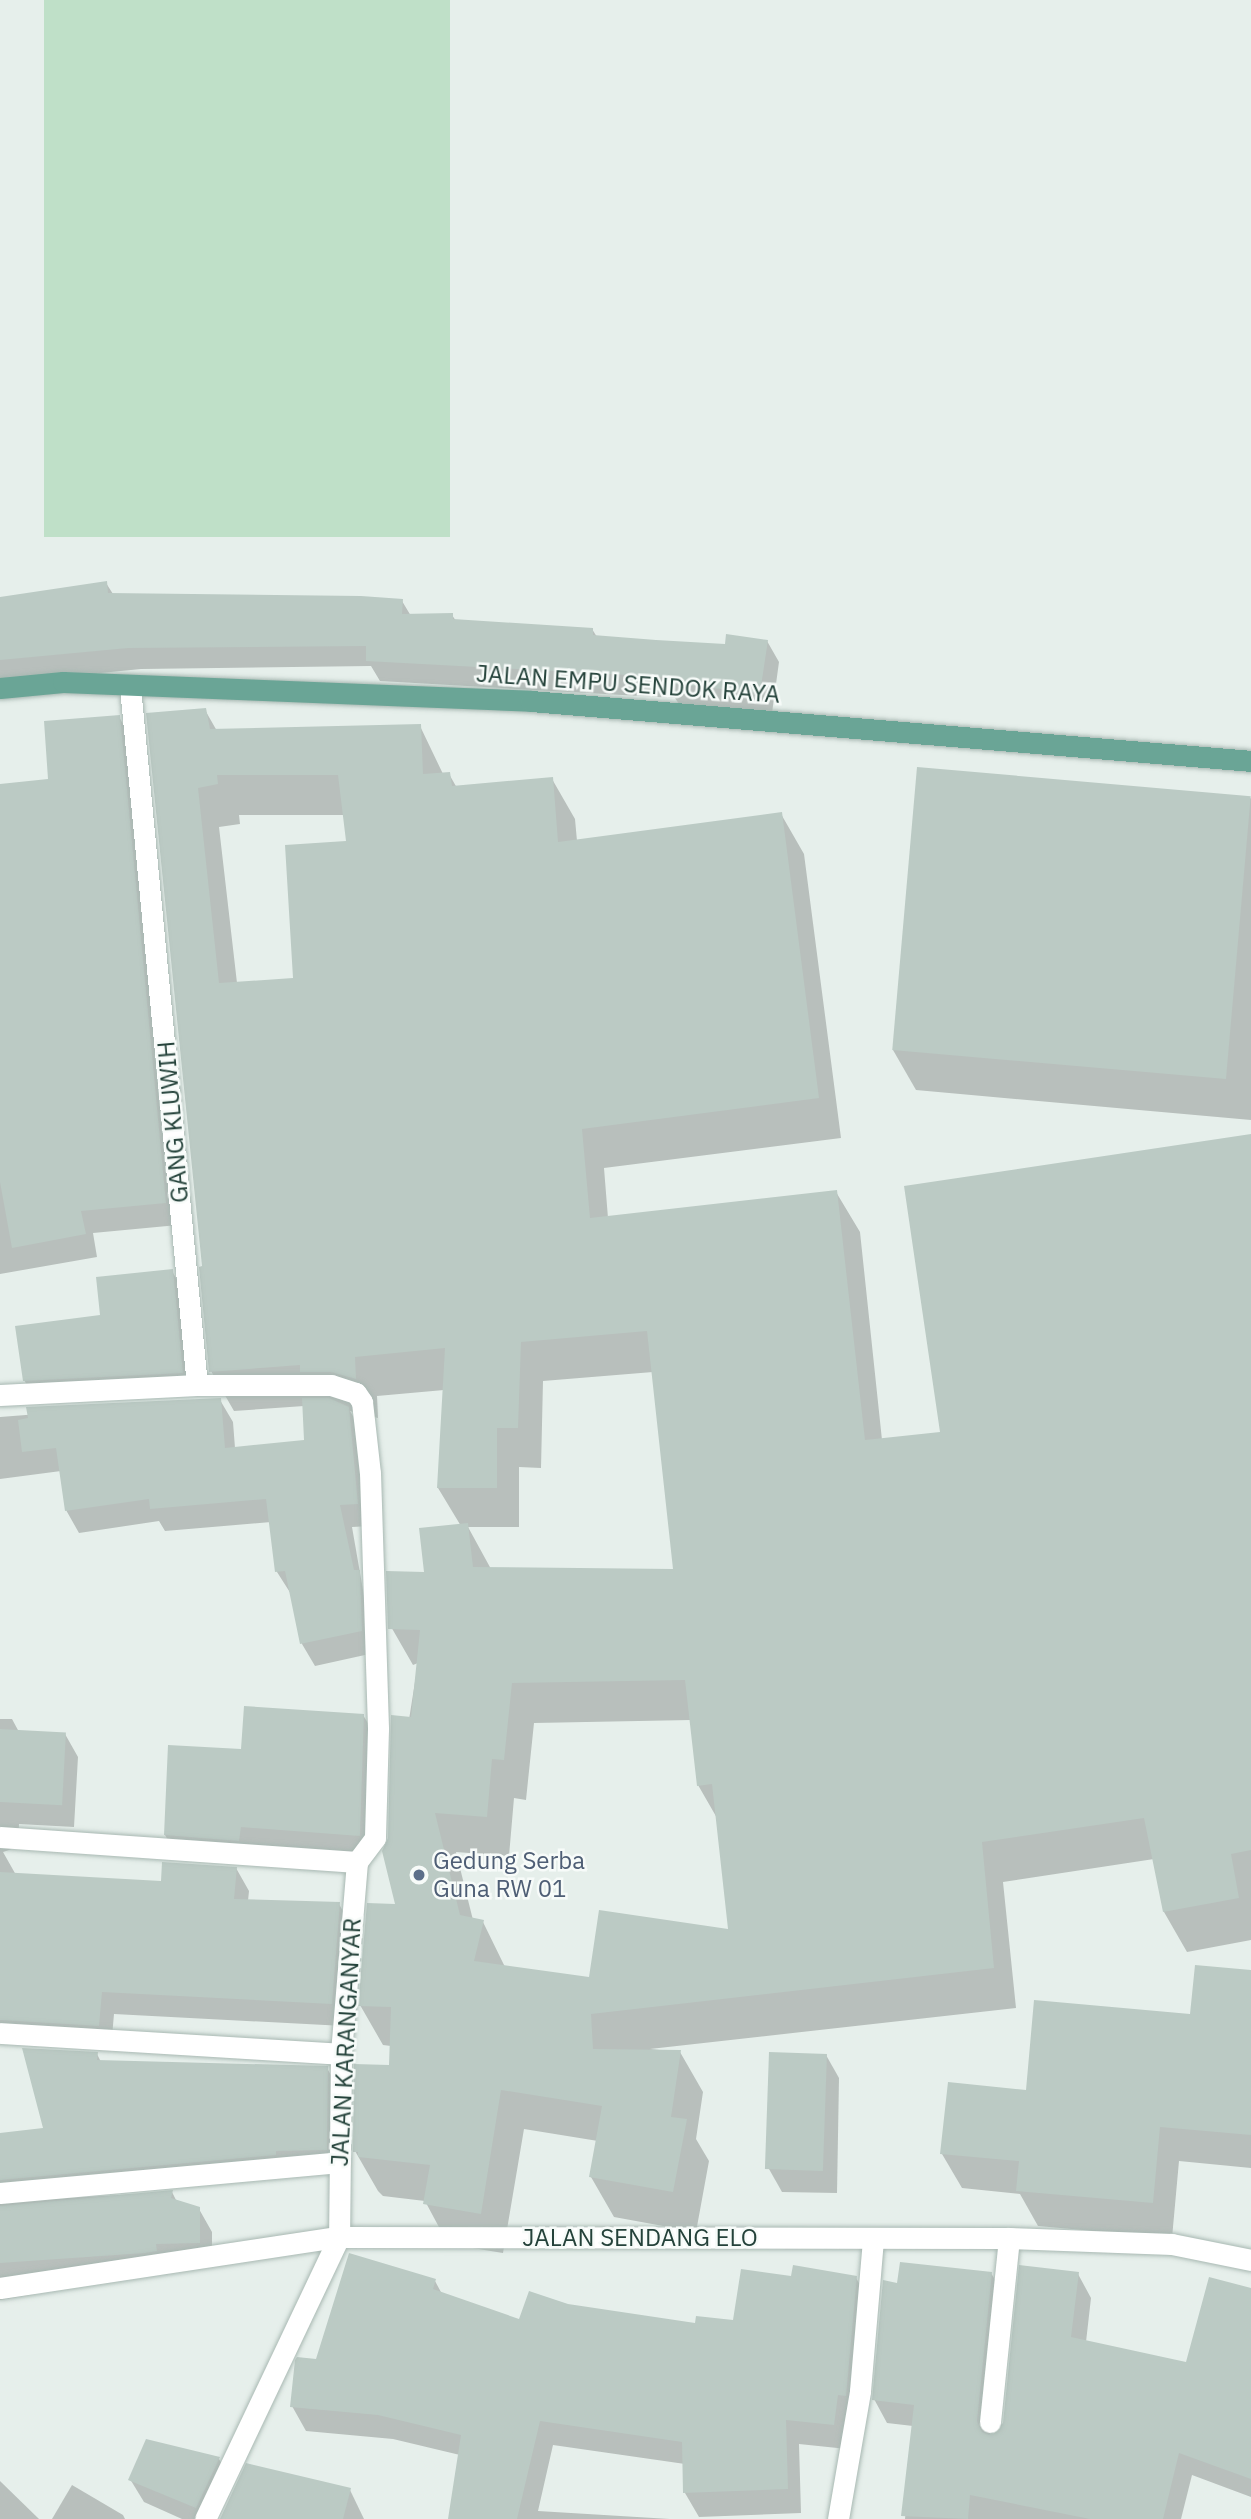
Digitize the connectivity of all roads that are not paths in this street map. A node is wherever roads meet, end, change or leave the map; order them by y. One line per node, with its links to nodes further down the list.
1 (130, 687): 2 (main road, JALAN EMPU SENDOK RAYA); 3 (main road, JALAN EMPU SENDOK RAYA); 4 (street, GANG KLUWIH)
2 (0, 688)
3 (1251, 761)
4 (197, 1385): 5 (street); 7 (street)
5 (0, 1395)
6 (0, 1837): 7 (street)
7 (357, 1862): 9 (street, JALAN KARANGANYAR)
8 (0, 2033): 9 (street)
9 (341, 2054): 10 (street, JALAN KARANGANYAR)
10 (340, 2162): 11 (street); 12 (street, JALAN KARANGANYAR)
11 (0, 2193)
12 (339, 2237): 14 (street, JALAN SENDANG ELO); 16 (street); 18 (street)
13 (1009, 2238): 14 (street, JALAN SENDANG ELO); 15 (street, JALAN SENDANG ELO); 17 (street)
14 (873, 2239): 19 (street)
15 (1251, 2260)
16 (0, 2288)
17 (990, 2422)
18 (205, 2519)
19 (838, 2519)

